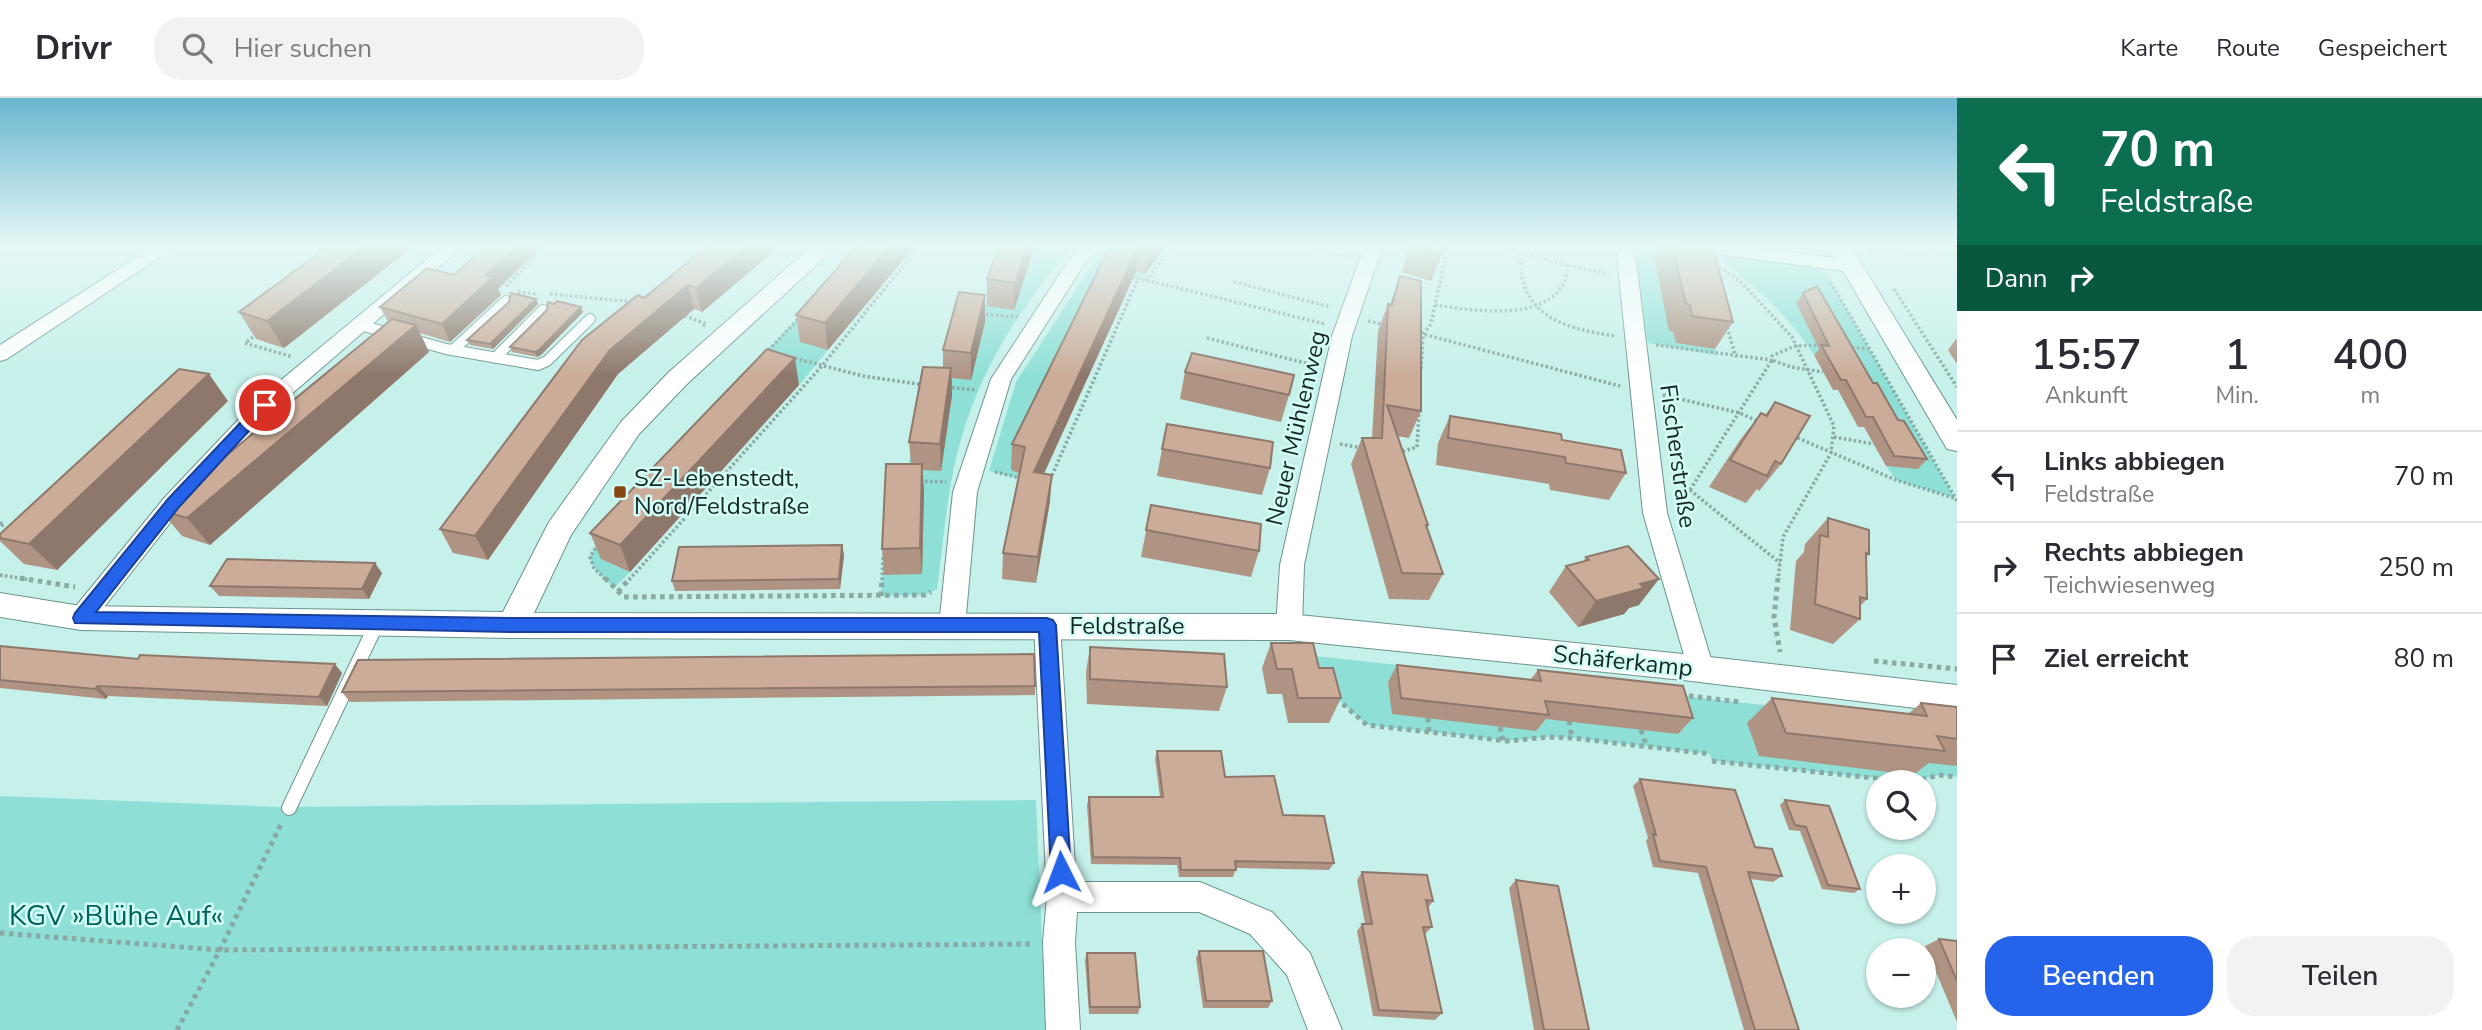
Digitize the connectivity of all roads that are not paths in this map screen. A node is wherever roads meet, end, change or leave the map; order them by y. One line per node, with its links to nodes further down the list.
1 (102, 288): 13 (street)
2 (403, 288): 11 (street)
3 (778, 288): 19 (street)
4 (1060, 288): 20 (street)
5 (1359, 288): 22 (street, Neuer Mühlenweg)
6 (1630, 288): 23 (street, Fischerstraße)
7 (1865, 288): 15 (street)
8 (503, 296): 12 (lane)
9 (543, 310): 14 (lane)
10 (590, 319): 14 (lane)
11 (360, 325): 12 (lane); 17 (street)
12 (453, 350): 14 (lane)
13 (0, 354)
14 (495, 358)
15 (1957, 442)
16 (0, 605): 17 (street, Feldstraße)
17 (81, 618): 18 (street, Feldstraße)
18 (377, 623): 19 (street, Feldstraße); 25 (lane)
19 (512, 625): 20 (street, Feldstraße)
20 (953, 625): 21 (street, Feldstraße)
21 (1047, 625): 22 (street, Feldstraße); 26 (street)
22 (1289, 626): 23 (street, Schäferkamp)
23 (1702, 669): 24 (street, Schäferkamp)
24 (1957, 699)
25 (289, 808)
26 (1062, 897): 27 (street); 28 (street)
27 (1063, 1030)
28 (1325, 1030)

